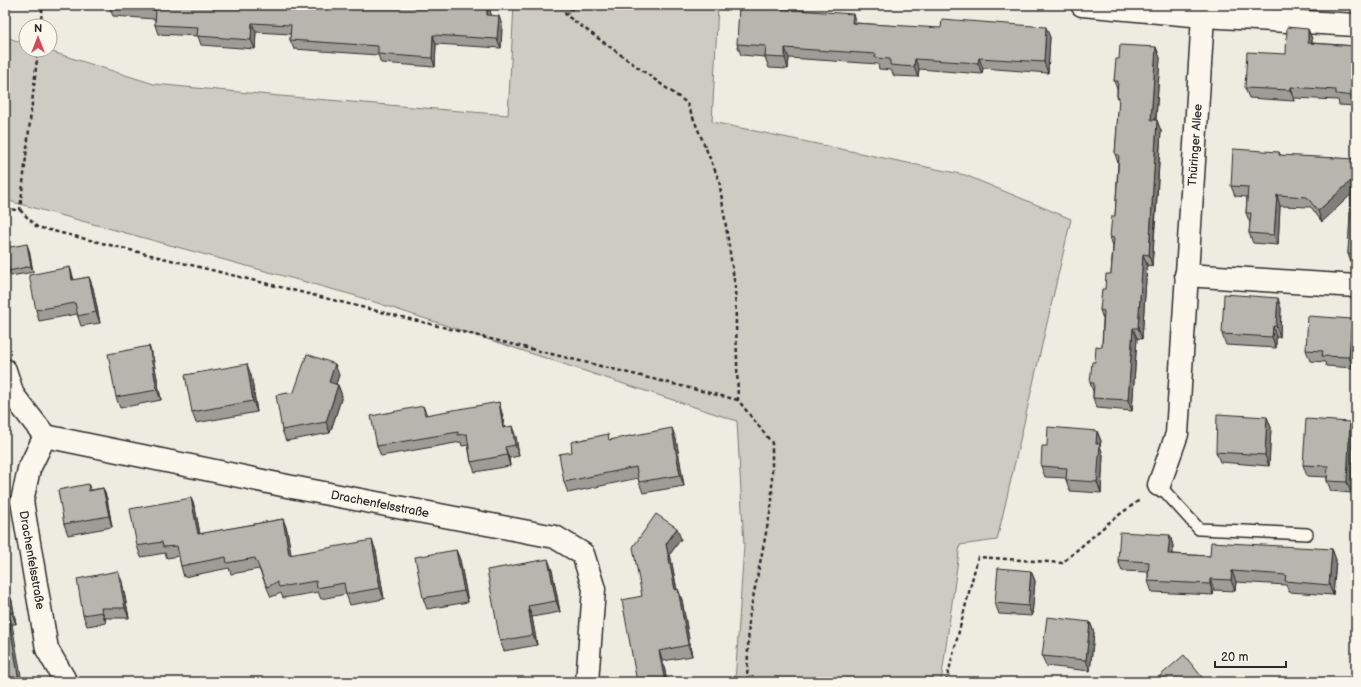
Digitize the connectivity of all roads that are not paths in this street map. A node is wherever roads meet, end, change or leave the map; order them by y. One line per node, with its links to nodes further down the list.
1 (1082, 5): 2 (street)
2 (1203, 10): 3 (street); 4 (street, Thüringer Allee)
3 (1356, 25)
4 (1186, 275): 5 (street); 8 (street, Thüringer Allee)
5 (1356, 286)
6 (5, 370): 7 (street)
7 (45, 436): 10 (street, Drachenfelsstraße); 11 (street, Drachenfelsstraße)
8 (1159, 485): 9 (lane)
9 (1307, 534)
10 (66, 682)
11 (587, 682)

